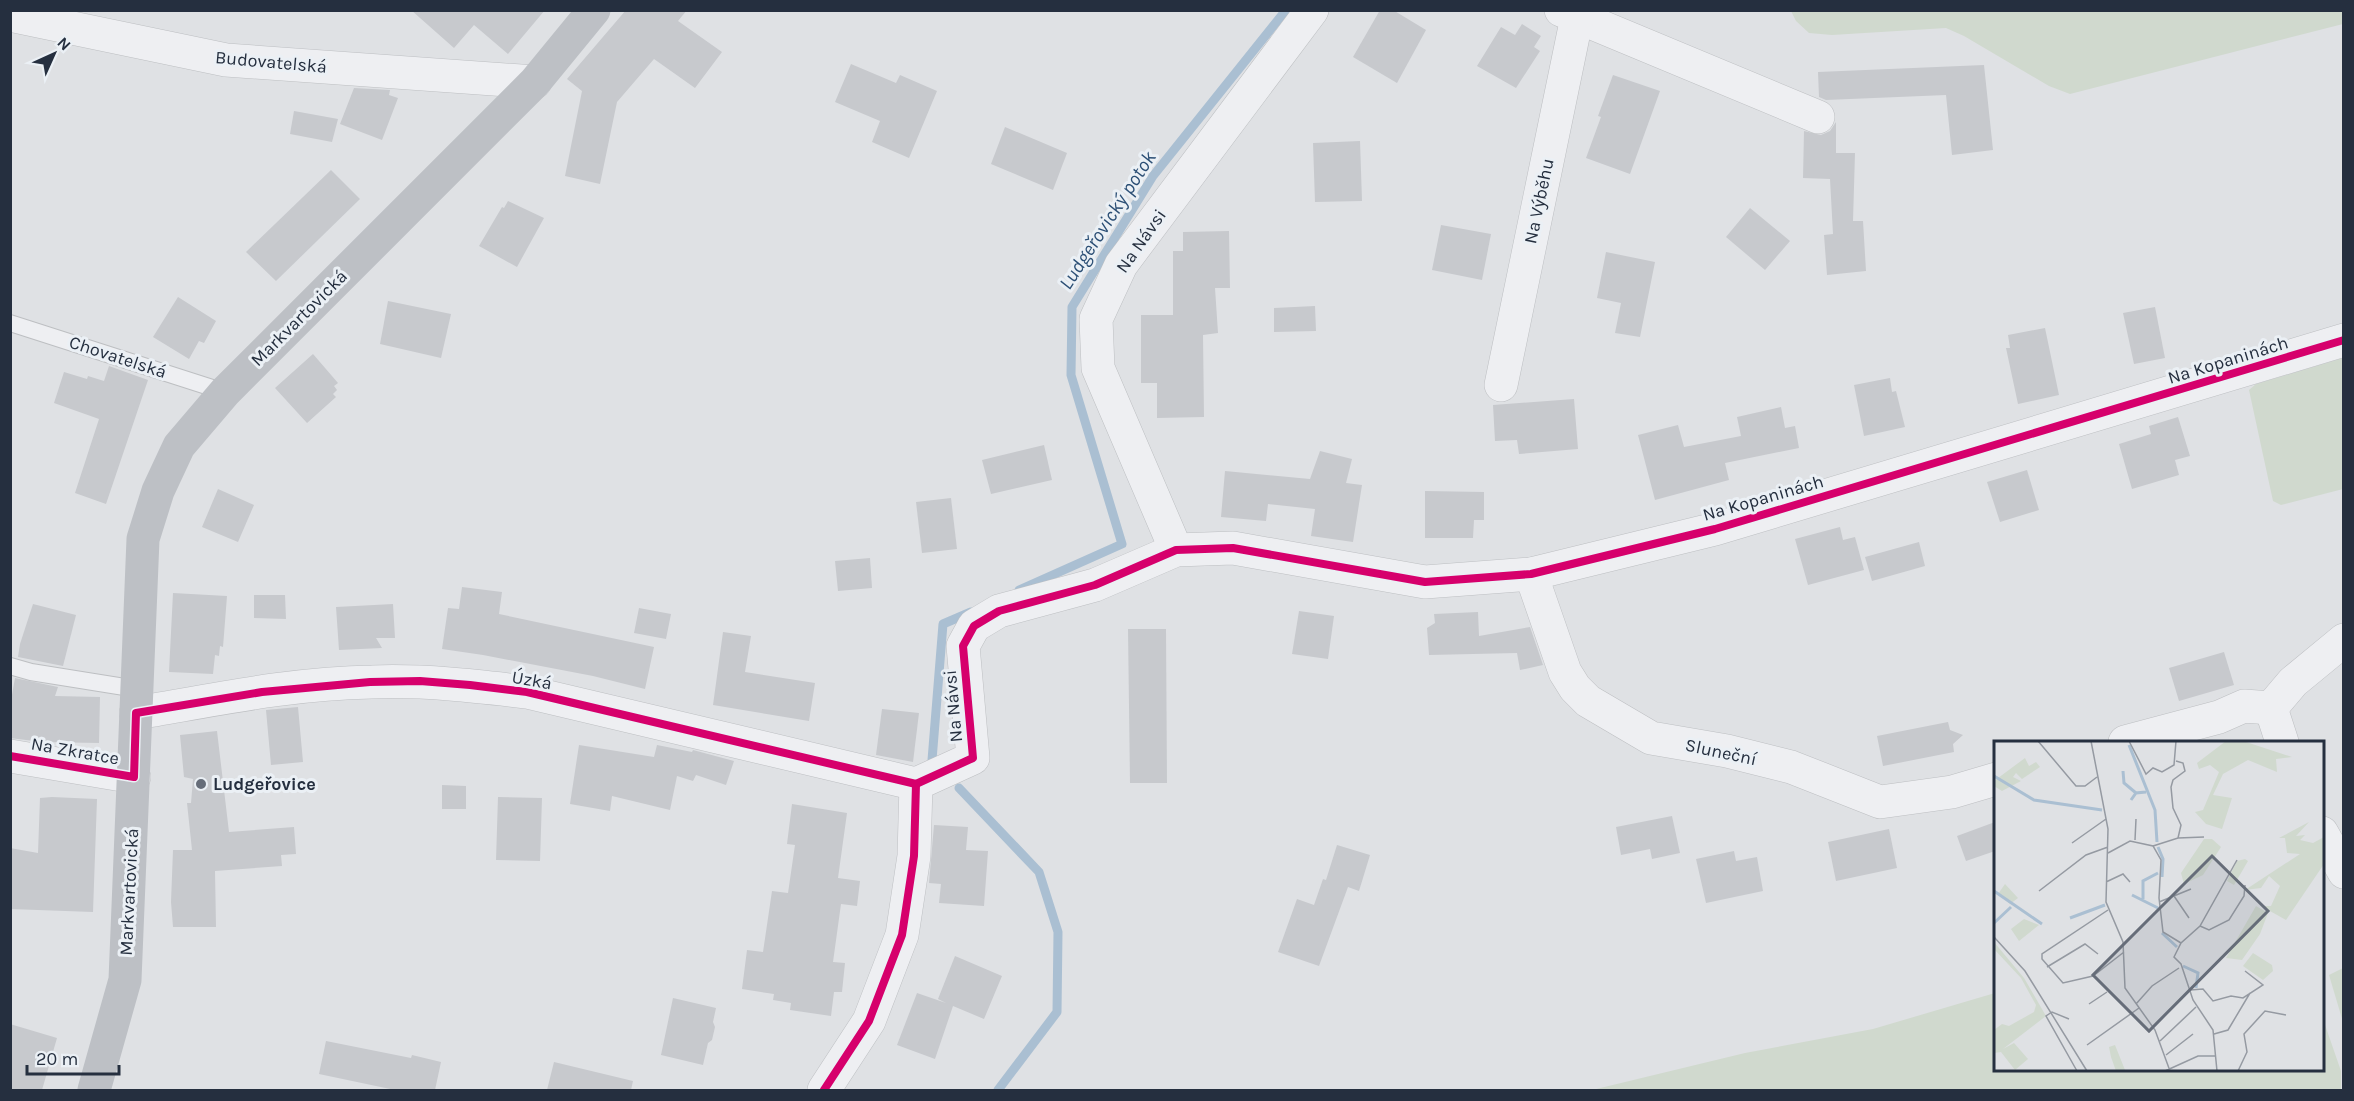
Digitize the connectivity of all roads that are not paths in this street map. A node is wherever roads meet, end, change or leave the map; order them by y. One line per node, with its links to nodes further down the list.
1 (594, 10): 5 (street, Markvartovická)
2 (1312, 10): 11 (street, Na Návsi)
3 (1569, 14): 6 (street, Na Výběhu); 9 (street, Na Výběhu)
4 (10, 15): 5 (street, Budovatelská)
5 (535, 82): 10 (street, Markvartovická)
6 (1818, 117)
7 (10, 322): 10 (lane, Chovatelská)
8 (2343, 340): 12 (street, Na Kopaninách)
9 (1502, 385)
10 (225, 392): 15 (street, Markvartovická)
11 (1176, 550): 12 (street, Na Kopaninách); 22 (street, Na Návsi)
12 (1531, 574): 21 (street, Sluneční)
13 (2343, 640): 16 (street)
14 (10, 666): 15 (lane)
15 (137, 701): 20 (street, Markvartovická); 22 (street, Úzká)
16 (2271, 708): 17 (street); 18 (street)
17 (2129, 741)
18 (2282, 741)
19 (10, 756): 20 (street, Na Zkratce)
20 (134, 777): 25 (street, Markvartovická)
21 (1994, 779)
22 (916, 784): 26 (street)
23 (2324, 837): 24 (street)
24 (2343, 872)
25 (94, 1090)
26 (824, 1090)

